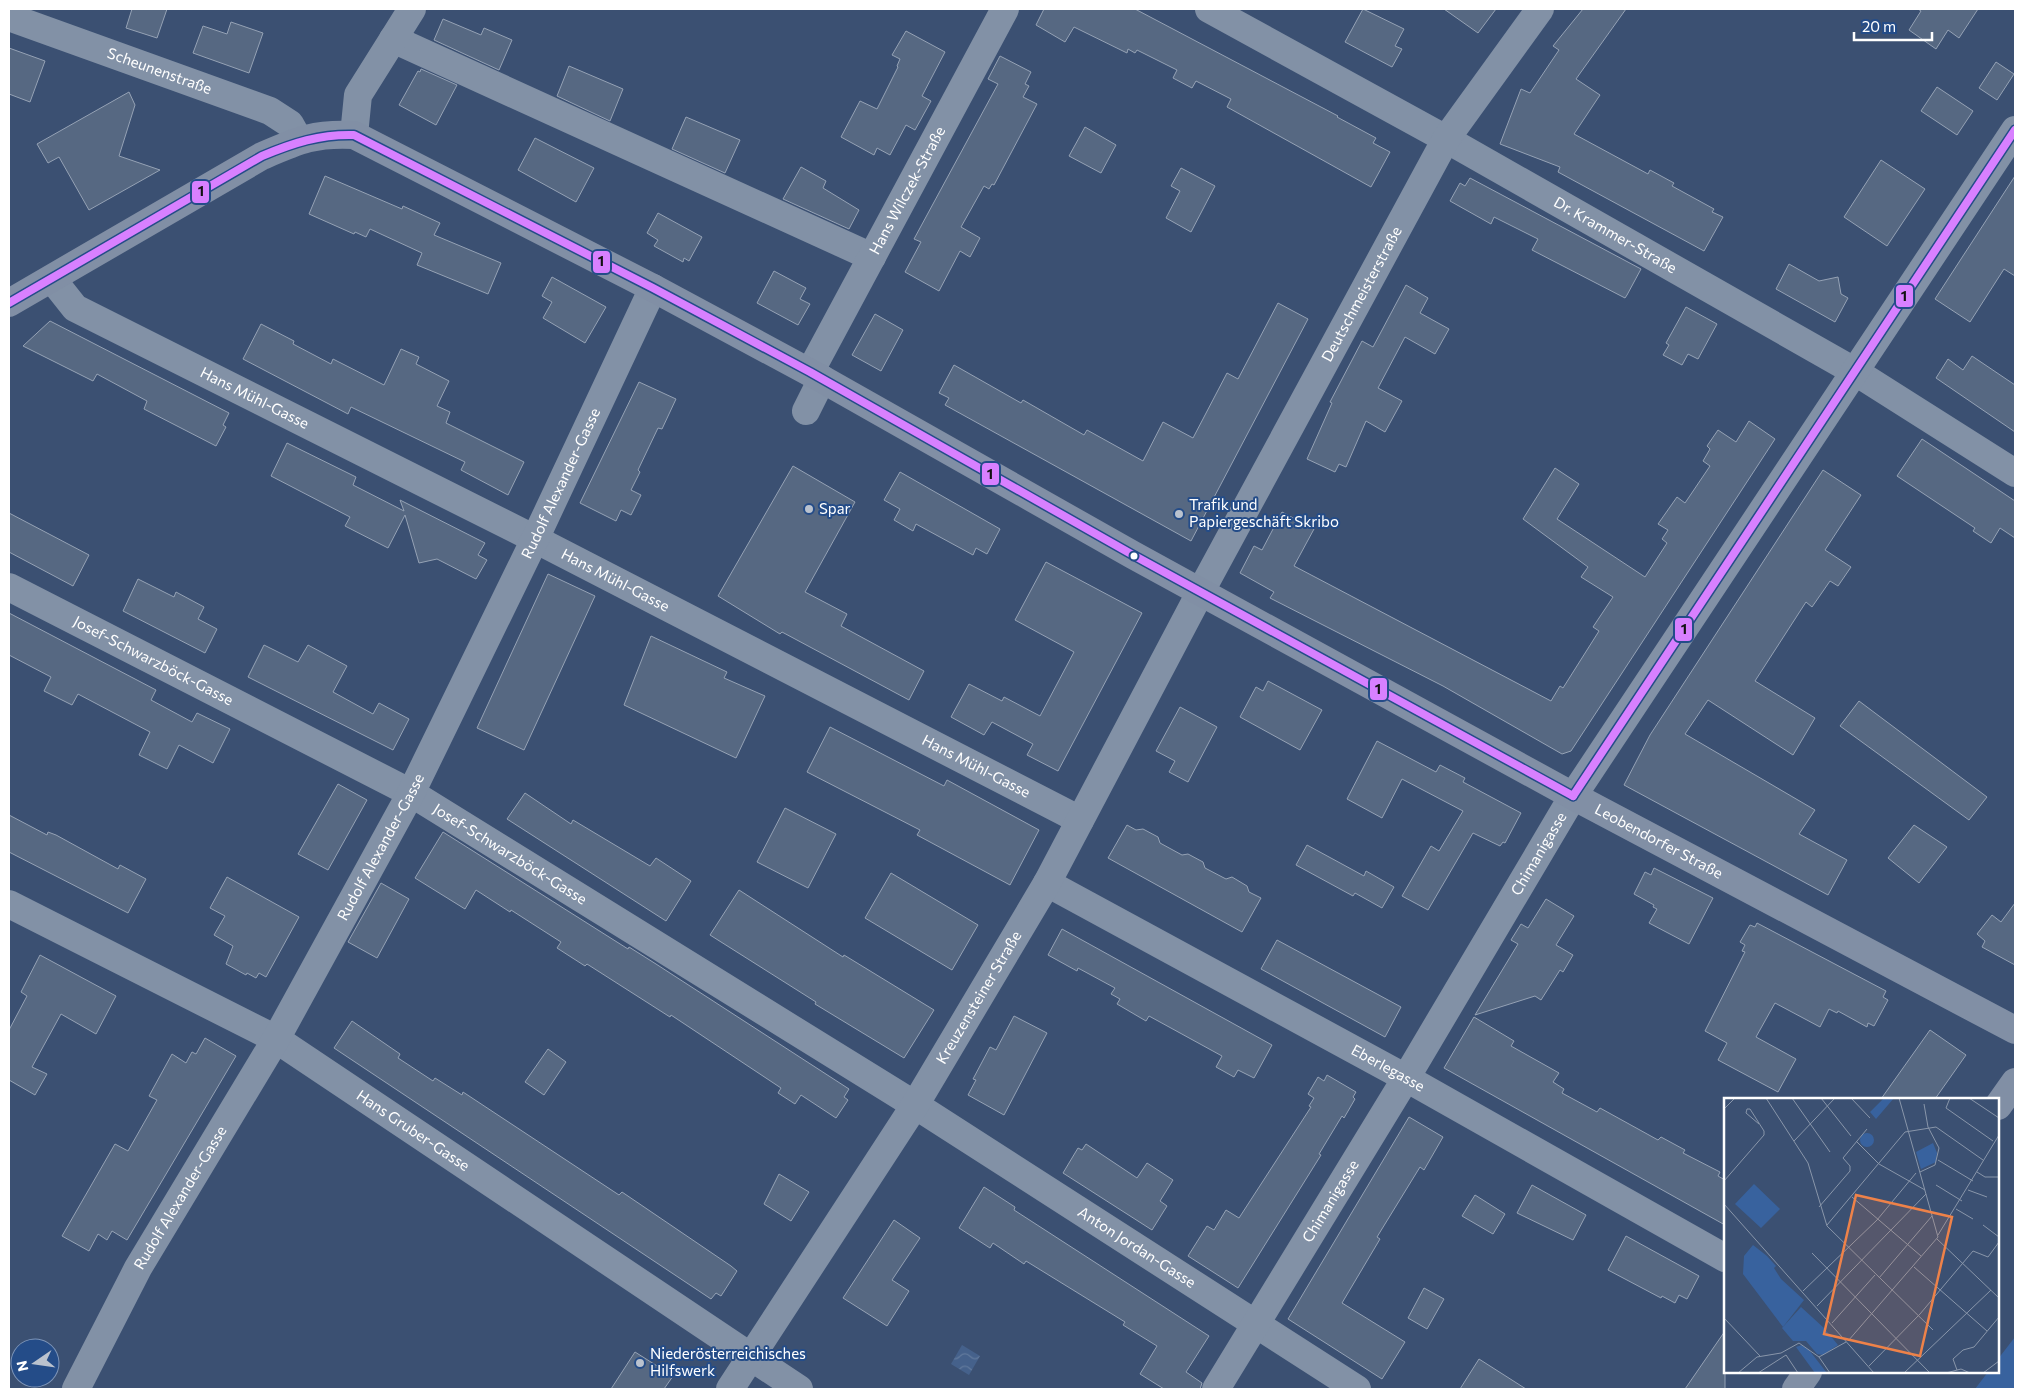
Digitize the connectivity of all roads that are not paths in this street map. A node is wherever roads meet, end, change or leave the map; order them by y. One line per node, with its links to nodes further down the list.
1 (412, 9): 6 (street)
2 (1005, 9): 11 (street, Hans Wilczek-Straße)
3 (1209, 9): 10 (street, Dr. Krammer-Straße)
4 (1540, 9): 10 (street, Deutschmeisterstraße)
5 (9, 17): 9 (street, Scheunenstraße)
6 (393, 39): 8 (street); 11 (street)
7 (2015, 130): 15 (street, Chimanigasse)
8 (354, 135): 9 (main road, Leobendorfer Straße); 13 (main road, Leobendorfer Straße)
9 (299, 140): 12 (main road, Leobendorfer Straße)
10 (1446, 140): 15 (street, Dr. Krammer-Straße); 21 (street, Deutschmeisterstraße)
11 (872, 257): 16 (street, Hans Wilczek-Straße)
12 (52, 279): 14 (main road, Leobendorfer Straße); 19 (street, Hans Mühl-Gasse)
13 (653, 288): 16 (main road, Leobendorfer Straße); 19 (street, Rudolf Alexander-Gasse)
14 (9, 303)
15 (1854, 371): 18 (street, Dr. Krammer-Straße); 23 (street, Chimanigasse)
16 (816, 376): 17 (street, Hans Wilczek-Straße); 21 (main road, Leobendorfer Straße)
17 (806, 411)
18 (2015, 473)
19 (535, 539): 22 (street, Rudolf Alexander-Gasse); 24 (street, Hans Mühl-Gasse)
20 (9, 587): 22 (street, Josef-Schwarzböck-Gasse)
21 (1201, 591): 23 (main road, Leobendorfer Straße); 24 (street, Kreuzensteiner Straße)
22 (411, 793): 28 (street, Rudolf Alexander-Gasse); 31 (street, Josef-Schwarzböck-Gasse)
23 (1573, 796): 27 (main road, Leobendorfer Straße); 29 (street, Chimanigasse)
24 (1080, 820): 25 (street, Kreuzensteiner Straße)
25 (1047, 883): 29 (street, Eberlegasse); 31 (street, Kreuzensteiner Straße)
26 (9, 904): 28 (street, Hans Gruber-Gasse)
27 (2015, 1030)
28 (276, 1039): 35 (street, Hans Gruber-Gasse); 37 (street, Rudolf Alexander-Gasse)
29 (1406, 1078): 33 (street, Eberlegasse); 34 (street, Chimanigasse)
30 (2015, 1082): 32 (main road)
31 (915, 1104): 34 (street, Anton Jordan-Gasse); 35 (street, Kreuzensteiner Straße)
32 (1999, 1105)
33 (1724, 1257)
34 (1257, 1324): 40 (street, Chimanigasse); 41 (street, Anton Jordan-Gasse)
35 (751, 1359): 38 (street, Kreuzensteiner Straße); 39 (street, Hans Gruber-Gasse)
36 (1807, 1373): 42 (main road)
37 (76, 1389)
38 (730, 1389)
39 (799, 1389)
40 (1216, 1389)
41 (1357, 1389)
42 (1796, 1389)

